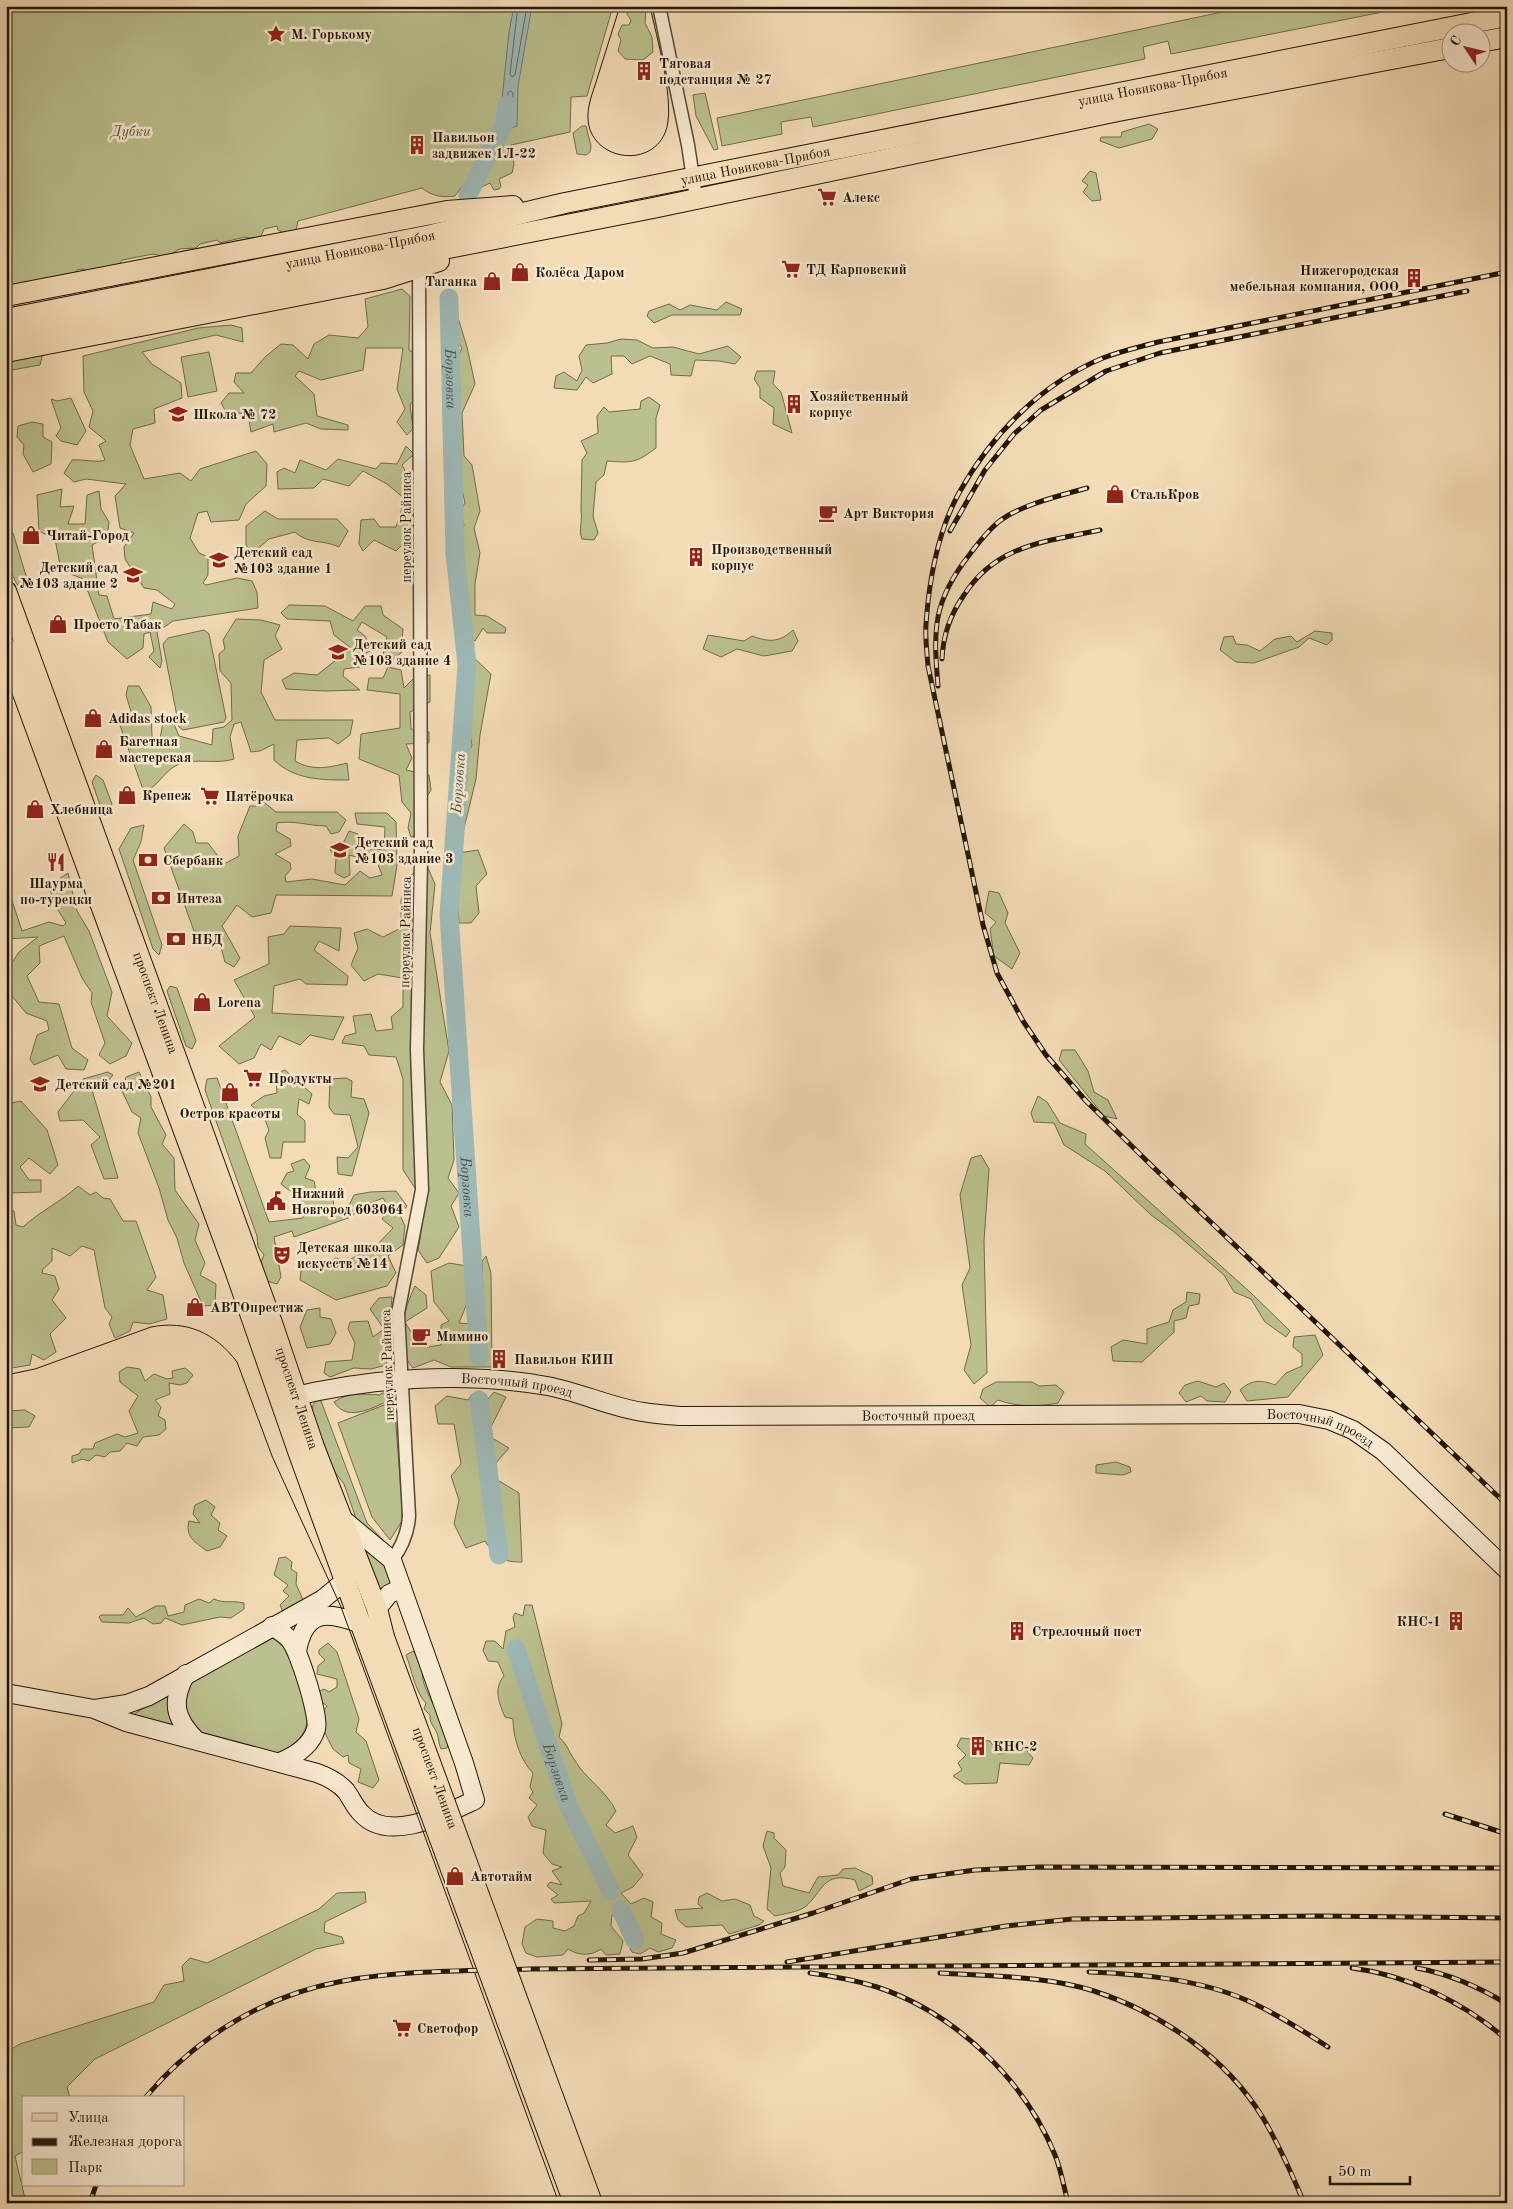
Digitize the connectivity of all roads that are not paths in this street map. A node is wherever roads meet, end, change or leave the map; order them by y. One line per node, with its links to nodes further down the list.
1 (659, 6): 6 (street)
2 (1507, 16): 6 (main road, улица Новикова-Прибоя)
3 (1507, 37): 4 (main road)
4 (1490, 40)
5 (1440, 50): 7 (main road, улица Новикова-Прибоя)
6 (692, 178): 7 (street); 8 (main road, улица Новикова-Прибоя)
7 (696, 198): 9 (main road, улица Новикова-Прибоя)
8 (565, 203): 11 (main road); 12 (main road, улица Новикова-Прибоя)
9 (512, 236): 10 (main road); 13 (main road, улица Новикова-Прибоя)
10 (419, 268): 14 (main road); 17 (street, переулок Райниса)
11 (6, 296)
12 (6, 320)
13 (6, 336)
14 (6, 352)
15 (6, 591): 18 (main road, проспект Ленина)
16 (6, 647): 18 (main road, проспект Ленина)
17 (401, 1381): 18 (main road, Восточный проезд); 20 (street, переулок Райниса); 21 (main road, Восточный проезд)
18 (288, 1398): 19 (main road, проспект Ленина); 22 (main road, проспект Ленина)
19 (340, 1517): 20 (main road); 24 (main road, проспект Ленина)
20 (392, 1560): 23 (main road)
21 (1507, 1570)
22 (346, 1580): 25 (main road, проспект Ленина); 26 (main road)
23 (402, 1588): 24 (main road); 33 (main road)
24 (377, 1609): 27 (main road, проспект Ленина)
25 (361, 1624): 27 (main road, проспект Ленина); 28 (main road)
26 (272, 1626): 28 (main road); 29 (main road)
27 (376, 1640): 34 (main road, проспект Ленина, bridge); 35 (main road, проспект Ленина, bridge)
28 (297, 1651): 33 (main road)
29 (186, 1674): 31 (main road); 32 (main road)
30 (6, 1693): 31 (main road)
31 (94, 1709): 32 (main road)
32 (196, 1740): 33 (main road)
33 (280, 1762)
34 (574, 2203)
35 (592, 2203)

